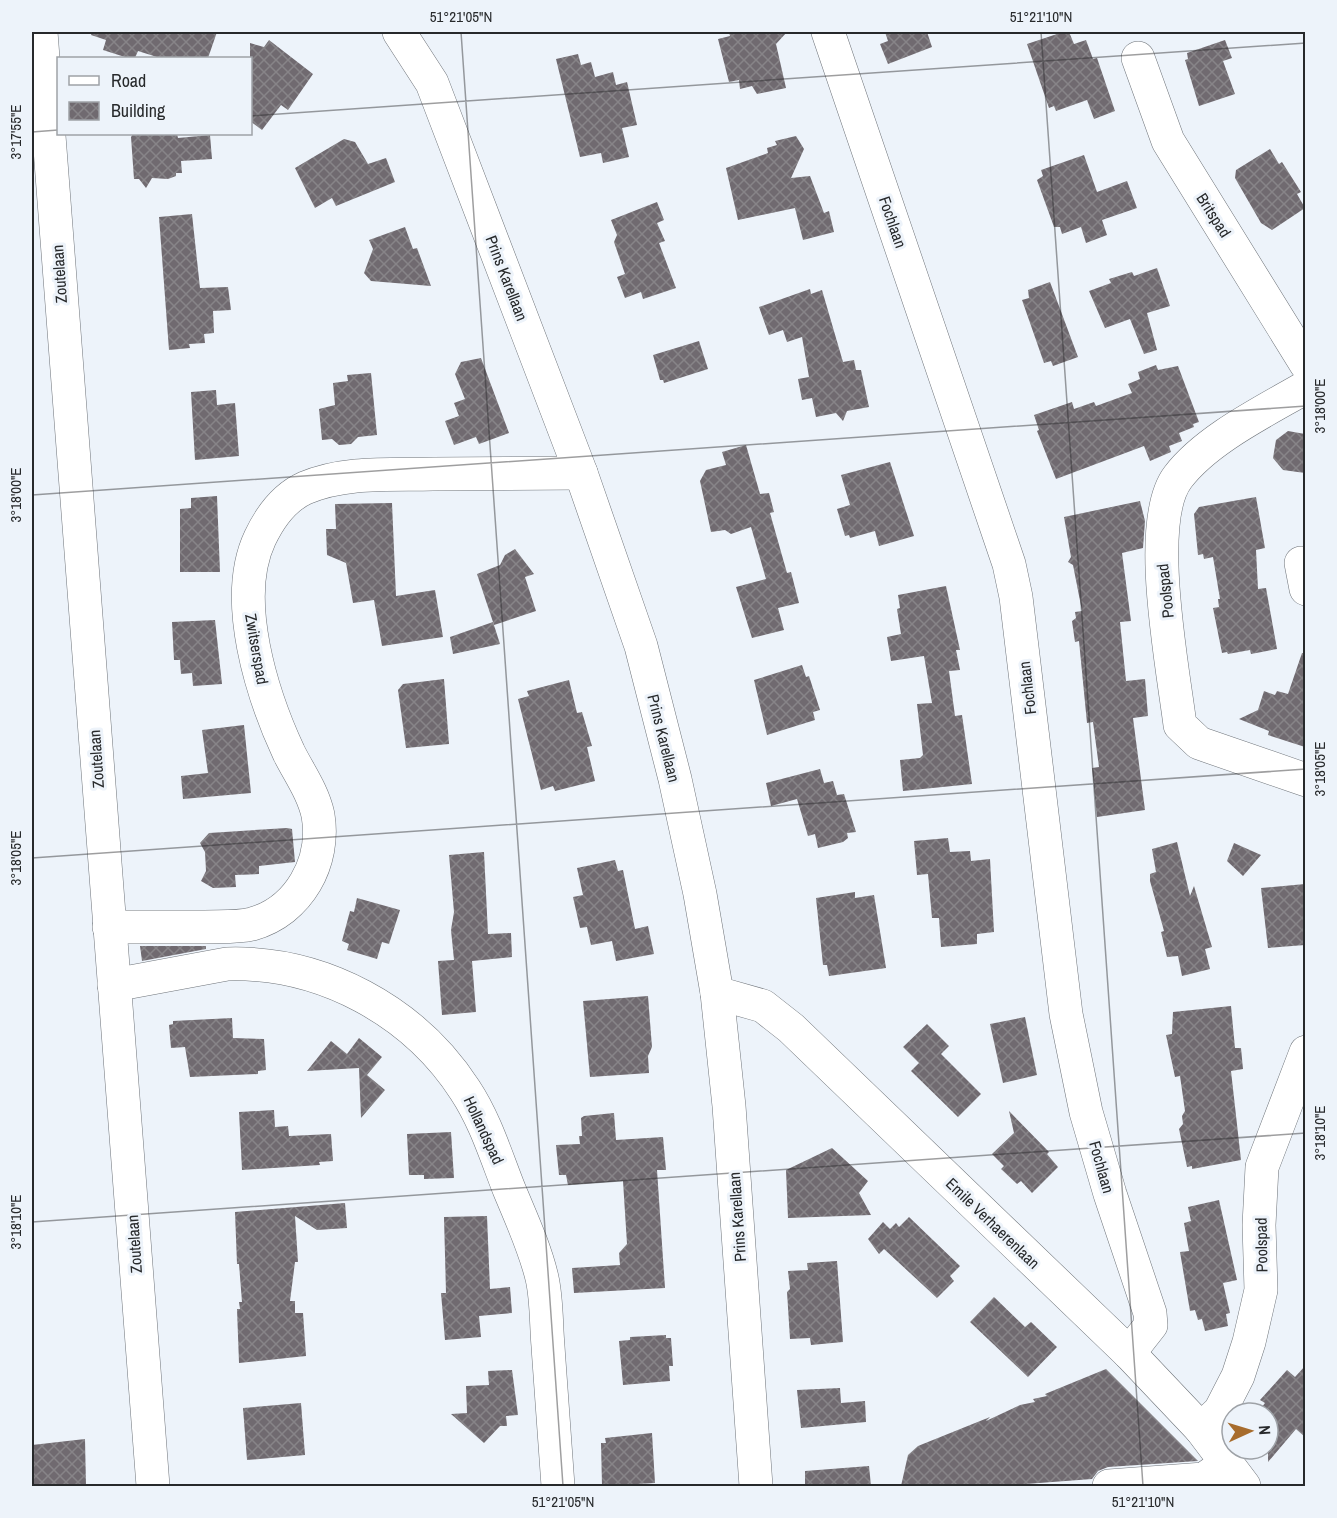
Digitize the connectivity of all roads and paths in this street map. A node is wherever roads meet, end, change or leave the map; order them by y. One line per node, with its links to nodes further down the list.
1 (41, 32): 9 (street, Zoutelaan)
2 (399, 32): 7 (street, Prins Karellaan)
3 (828, 32): 13 (street, Fochlaan)
4 (1138, 58): 5 (street, Britspad)
5 (1305, 364)
6 (1305, 387): 8 (street, Poolspad)
7 (581, 473): 9 (street, Zwitserspad); 11 (street, Prins Karellaan)
8 (1305, 780)
9 (109, 927): 10 (street, Zoutelaan)
10 (114, 985): 16 (street, Zoutelaan); 17 (street, Hollandspad)
11 (717, 993): 13 (street, Emile Verhaerenlaan); 18 (street, Prins Karellaan)
12 (1305, 1052): 14 (street, Poolspad)
13 (1129, 1353): 14 (street, Emile Verhaerenlaan)
14 (1201, 1429): 15 (street, Emile Verhaerenlaan)
15 (1235, 1475): 19 (street)
16 (153, 1486)
17 (558, 1486)
18 (756, 1486)
19 (1109, 1486)

